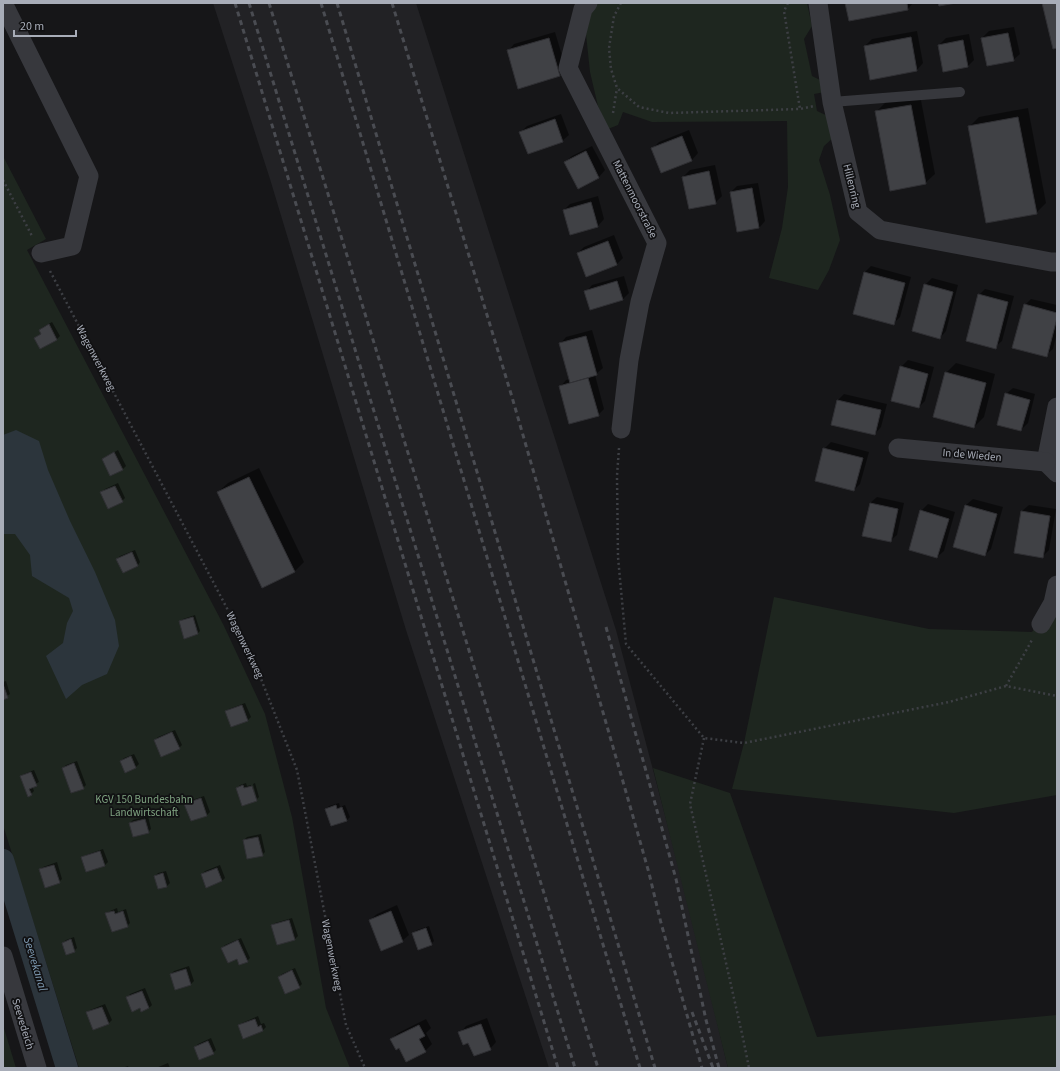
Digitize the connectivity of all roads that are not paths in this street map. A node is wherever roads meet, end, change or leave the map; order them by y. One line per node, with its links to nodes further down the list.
1 (3, 3): 6 (street)
2 (588, 3): 9 (street, Mattenmoorstraße)
3 (818, 3): 5 (street, Hillenring)
4 (960, 92): 5 (lane)
5 (832, 102): 7 (street, Hillenring)
6 (41, 253)
7 (1057, 262)
8 (1057, 407): 11 (street, In de Wieden)
9 (621, 429)
10 (898, 448): 11 (street, In de Wieden)
11 (1052, 467)
12 (1057, 585): 13 (street)
13 (1041, 624)
14 (3, 956): 15 (street, Seevedeich)
15 (37, 1068)

